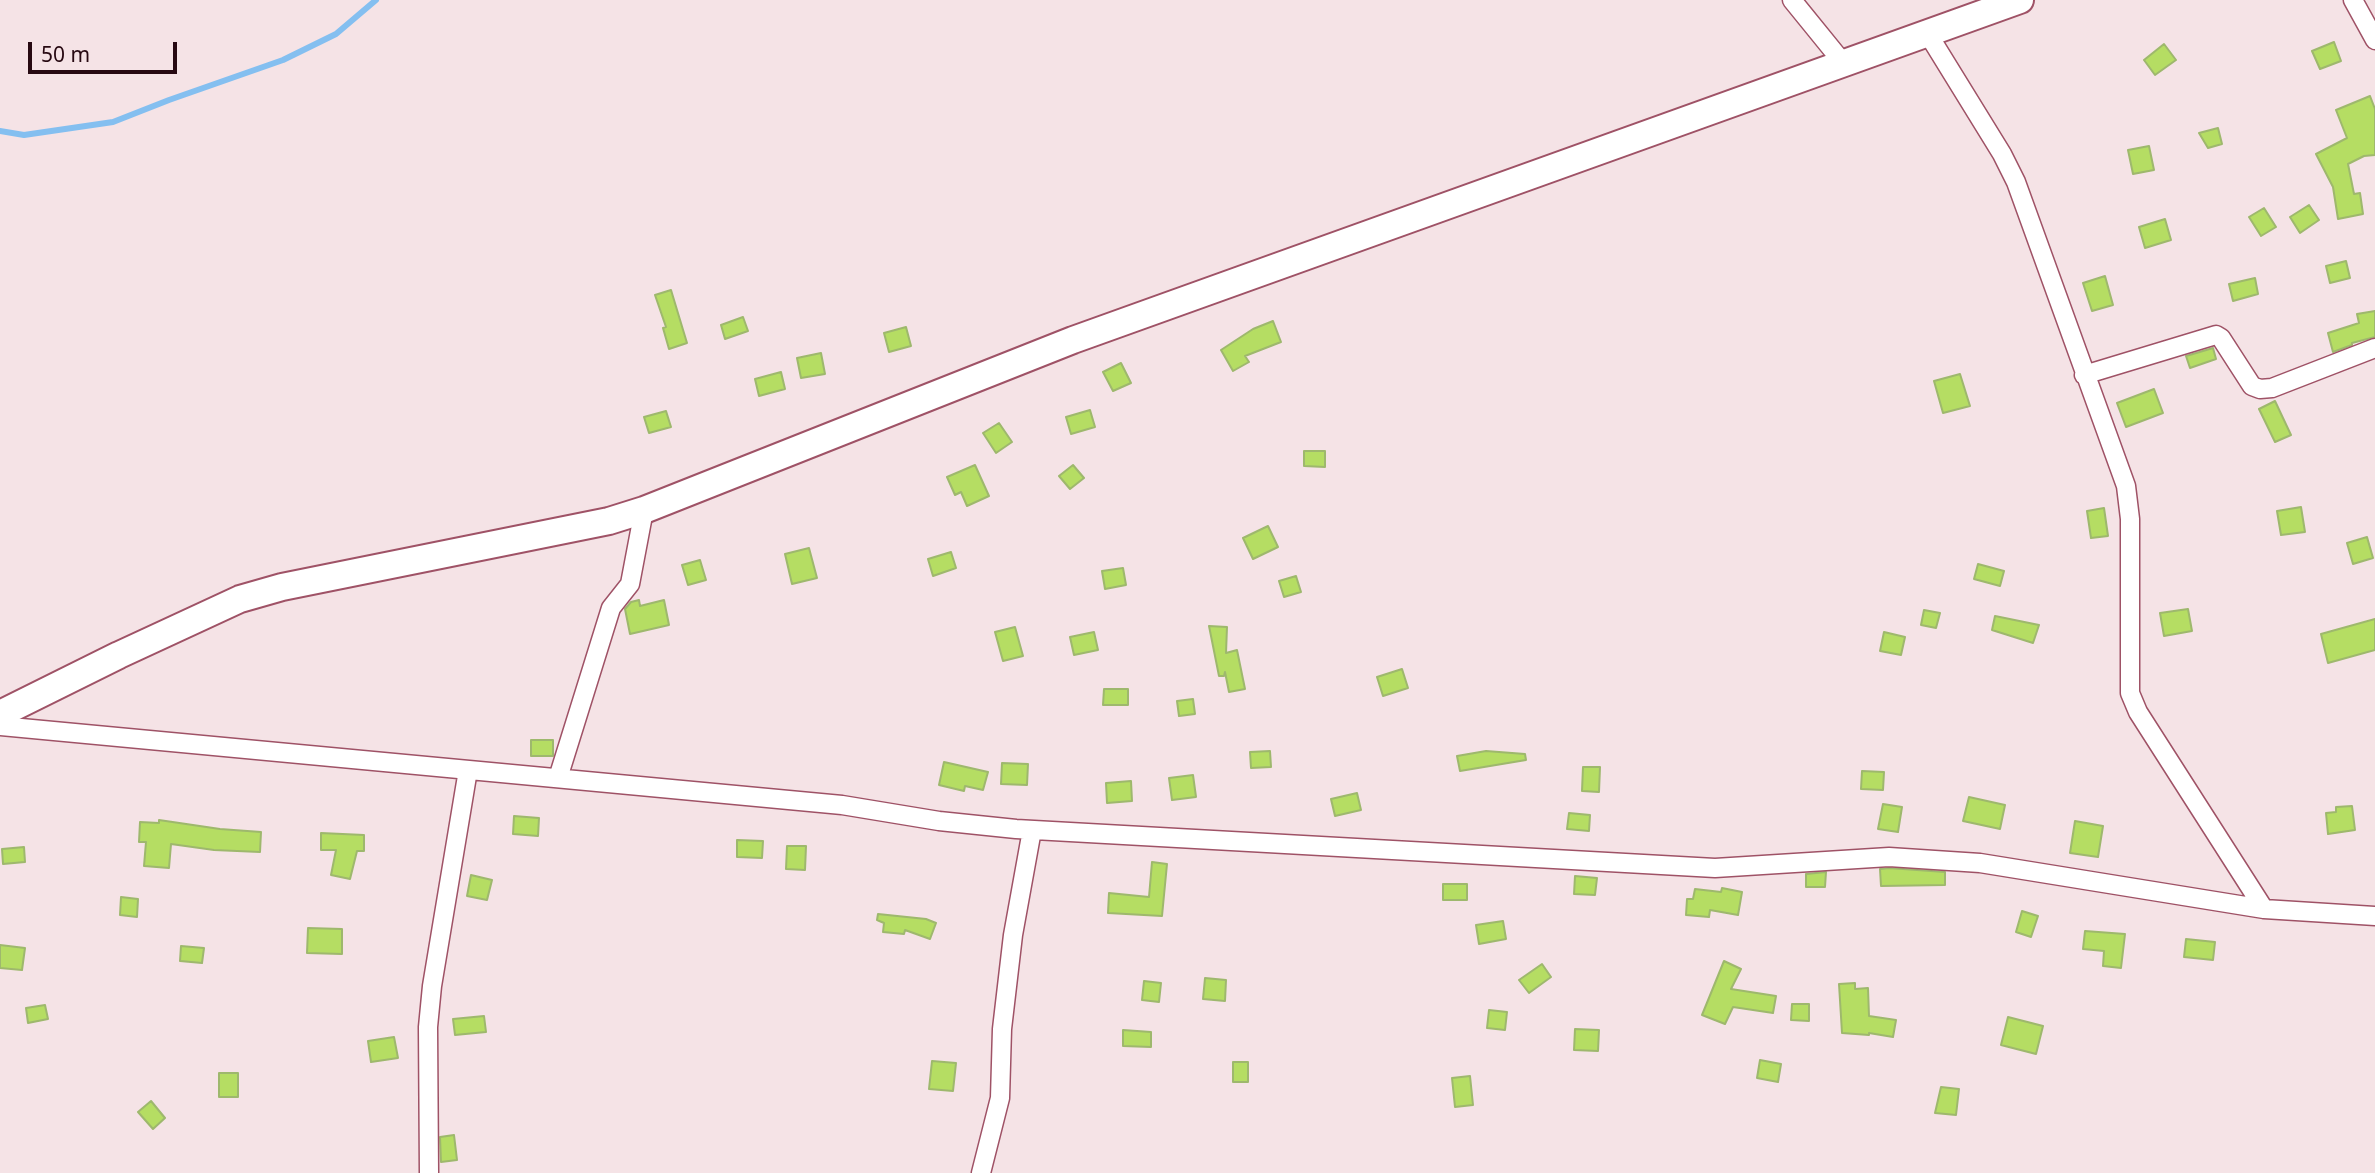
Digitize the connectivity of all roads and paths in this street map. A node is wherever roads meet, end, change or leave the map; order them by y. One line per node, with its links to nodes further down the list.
1 (1791, 0): 6 (street)
2 (2020, 0): 4 (street)
3 (2353, 0): 5 (street)
4 (1928, 34): 6 (street); 8 (street)
5 (2375, 40)
6 (1844, 64): 9 (street)
7 (2375, 348): 8 (street)
8 (2084, 375): 15 (street)
9 (644, 510): 10 (street); 13 (street)
10 (0, 714)
11 (0, 726): 12 (street)
12 (468, 770): 13 (street); 17 (street)
13 (558, 778): 14 (street)
14 (1032, 830): 15 (street); 18 (street)
15 (2264, 909): 16 (street)
16 (2375, 916)
17 (429, 1173)
18 (981, 1173)

